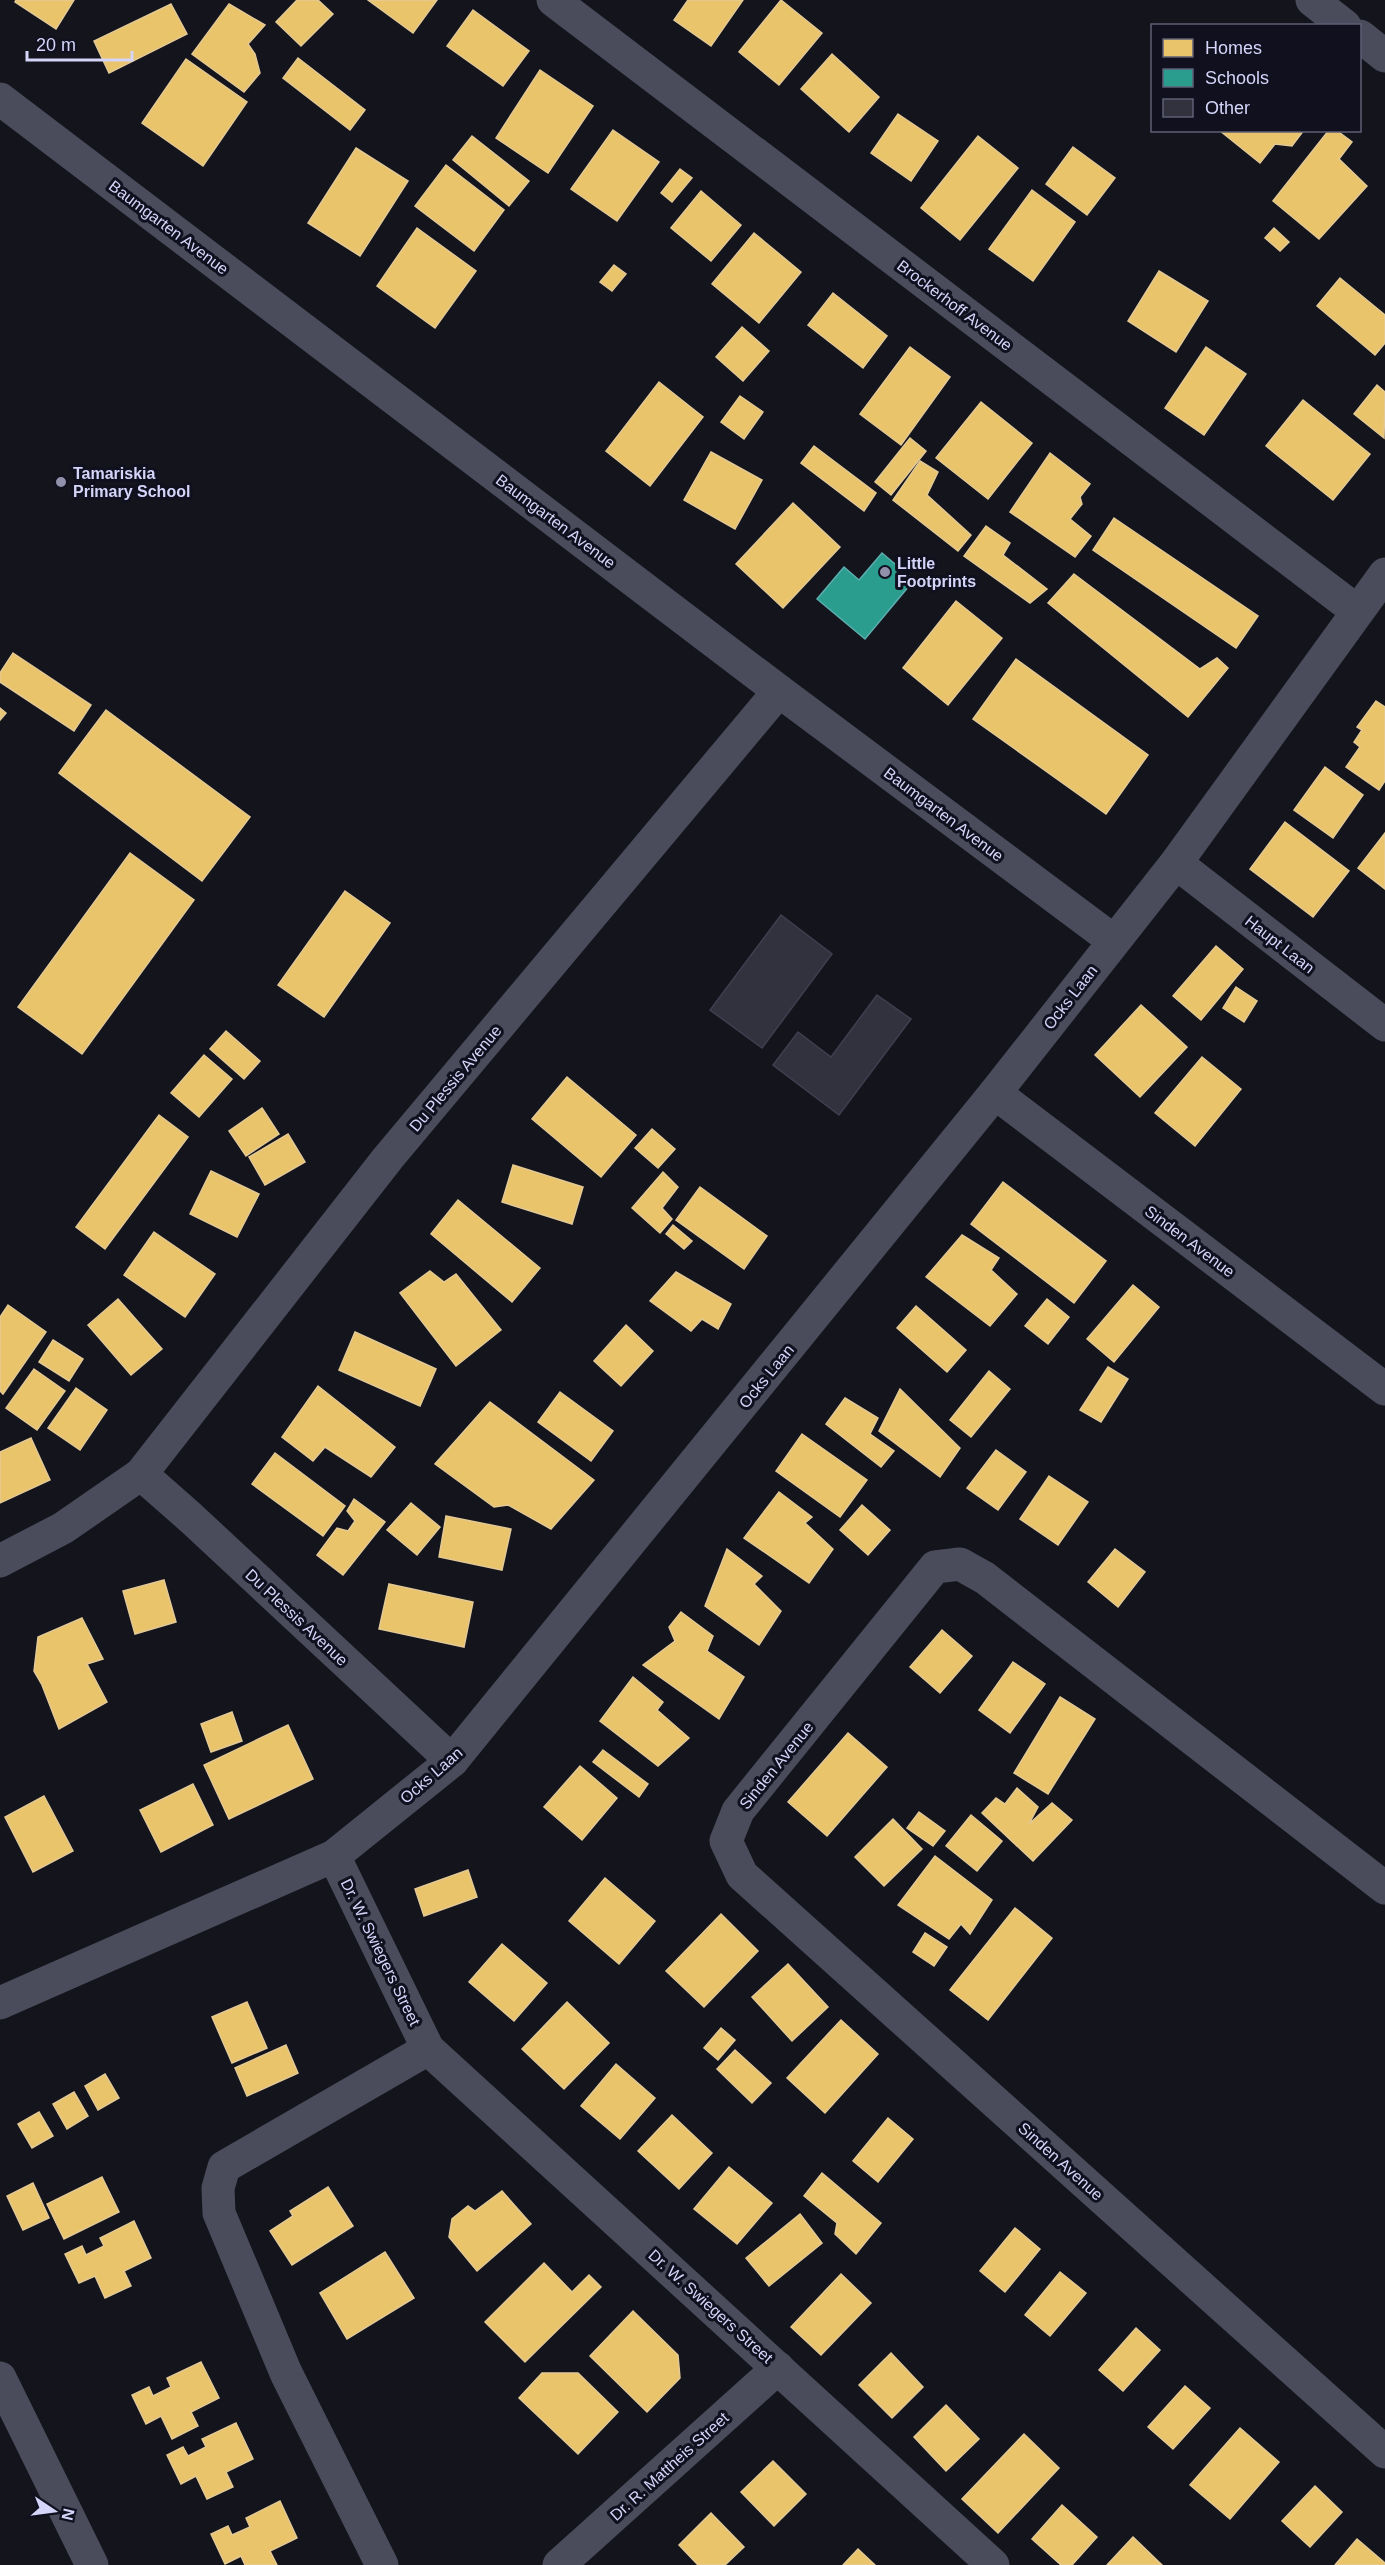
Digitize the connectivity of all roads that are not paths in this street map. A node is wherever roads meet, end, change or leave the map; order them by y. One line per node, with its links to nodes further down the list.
1 (553, 0): 8 (street, Brockerhoff Avenue)
2 (1312, 0): 3 (street)
3 (1342, 24)
4 (1361, 38): 5 (street)
5 (1385, 56)
6 (0, 99): 9 (street, Baumgarten Avenue)
7 (1385, 574): 8 (street, Ocks Laan)
8 (1357, 610): 10 (street, Ocks Laan)
9 (779, 691): 11 (street, Baumgarten Avenue); 15 (street, Du Plessis Avenue)
10 (1176, 864): 11 (street, Ocks Laan); 12 (street, Haupt Laan)
11 (1114, 941): 13 (street, Ocks Laan)
12 (1385, 1025)
13 (995, 1093): 14 (street, Sinden Avenue); 17 (street, Ocks Laan)
14 (1385, 1389)
15 (141, 1474): 16 (street, Du Plessis Avenue); 17 (street, Du Plessis Avenue)
16 (0, 1561)
17 (452, 1761): 18 (street, Ocks Laan)
18 (333, 1856): 20 (street, Ocks Laan); 21 (street, Dr. W. Swiegers Street)
19 (1385, 1888): 24 (street, Sinden Avenue)
20 (0, 2003)
21 (428, 2049): 22 (street, Dr. W. Swiegers Street); 26 (street)
22 (778, 2368): 27 (street, Dr. R. Mattheis Street); 28 (street, Dr. W. Swiegers Street)
23 (0, 2378): 25 (street)
24 (1385, 2452)
25 (92, 2565)
26 (382, 2565)
27 (559, 2565)
28 (993, 2565)

